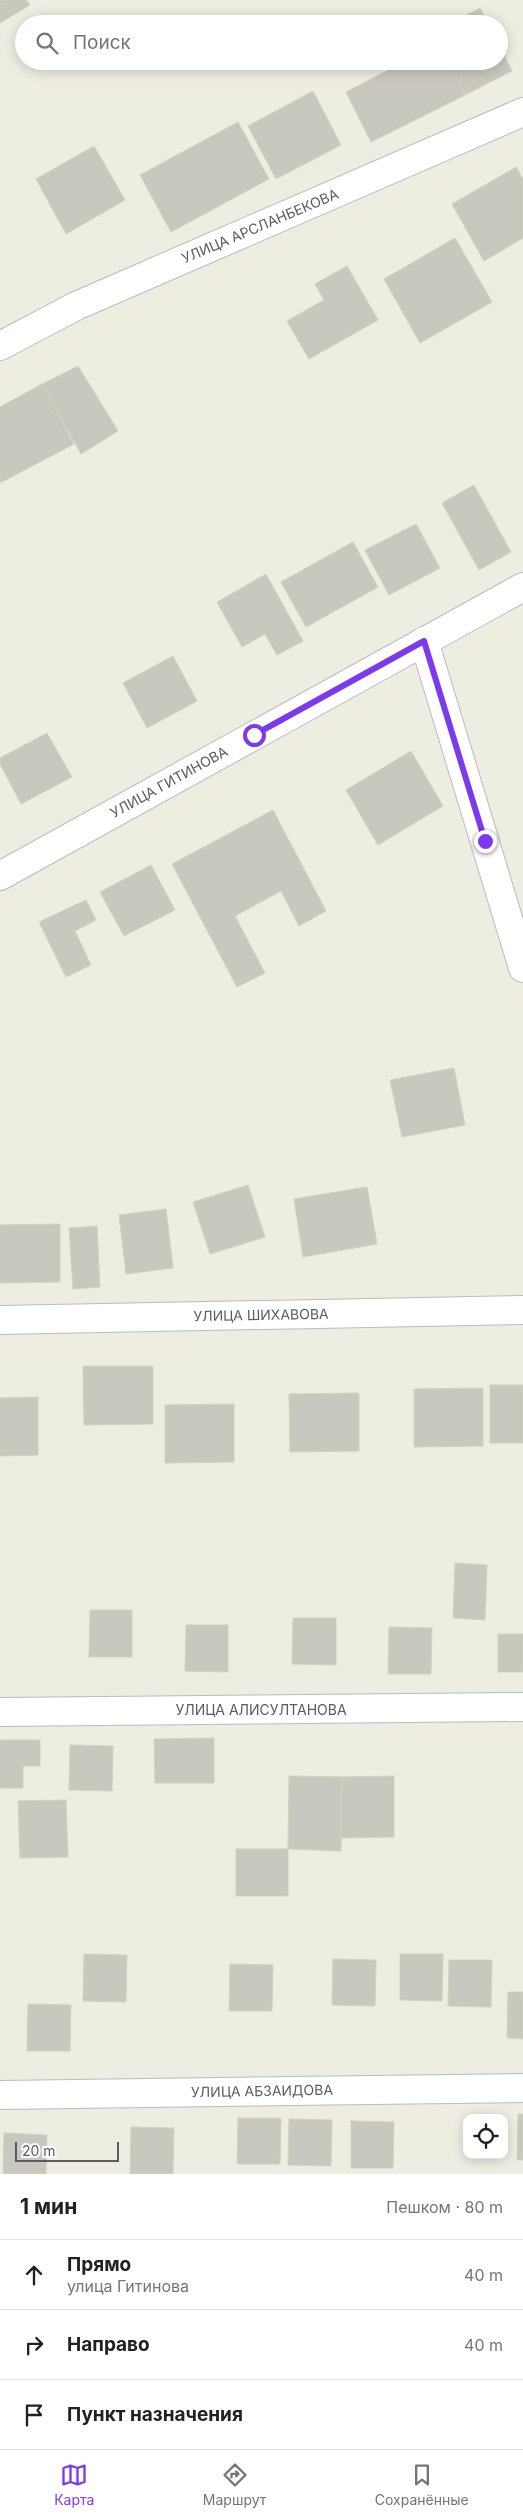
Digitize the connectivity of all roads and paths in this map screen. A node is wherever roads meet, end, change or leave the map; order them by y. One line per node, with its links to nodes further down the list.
1 (523, 112): 2 (street, УЛИЦА АРСЛАНБЕКОВА)
2 (0, 346)
3 (523, 587): 4 (street, УЛИЦА ГИТИНОВА)
4 (424, 641): 5 (street, УЛИЦА ГИТИНОВА); 6 (street)
5 (0, 876)
6 (523, 968)
7 (523, 1310): 8 (street, УЛИЦА ШИХАВОВА)
8 (0, 1320)
9 (523, 1708): 10 (street, УЛИЦА АЛИСУЛТАНОВА)
10 (0, 1712)
11 (523, 2088): 12 (street, УЛИЦА АБЗАИДОВА)
12 (0, 2095)

